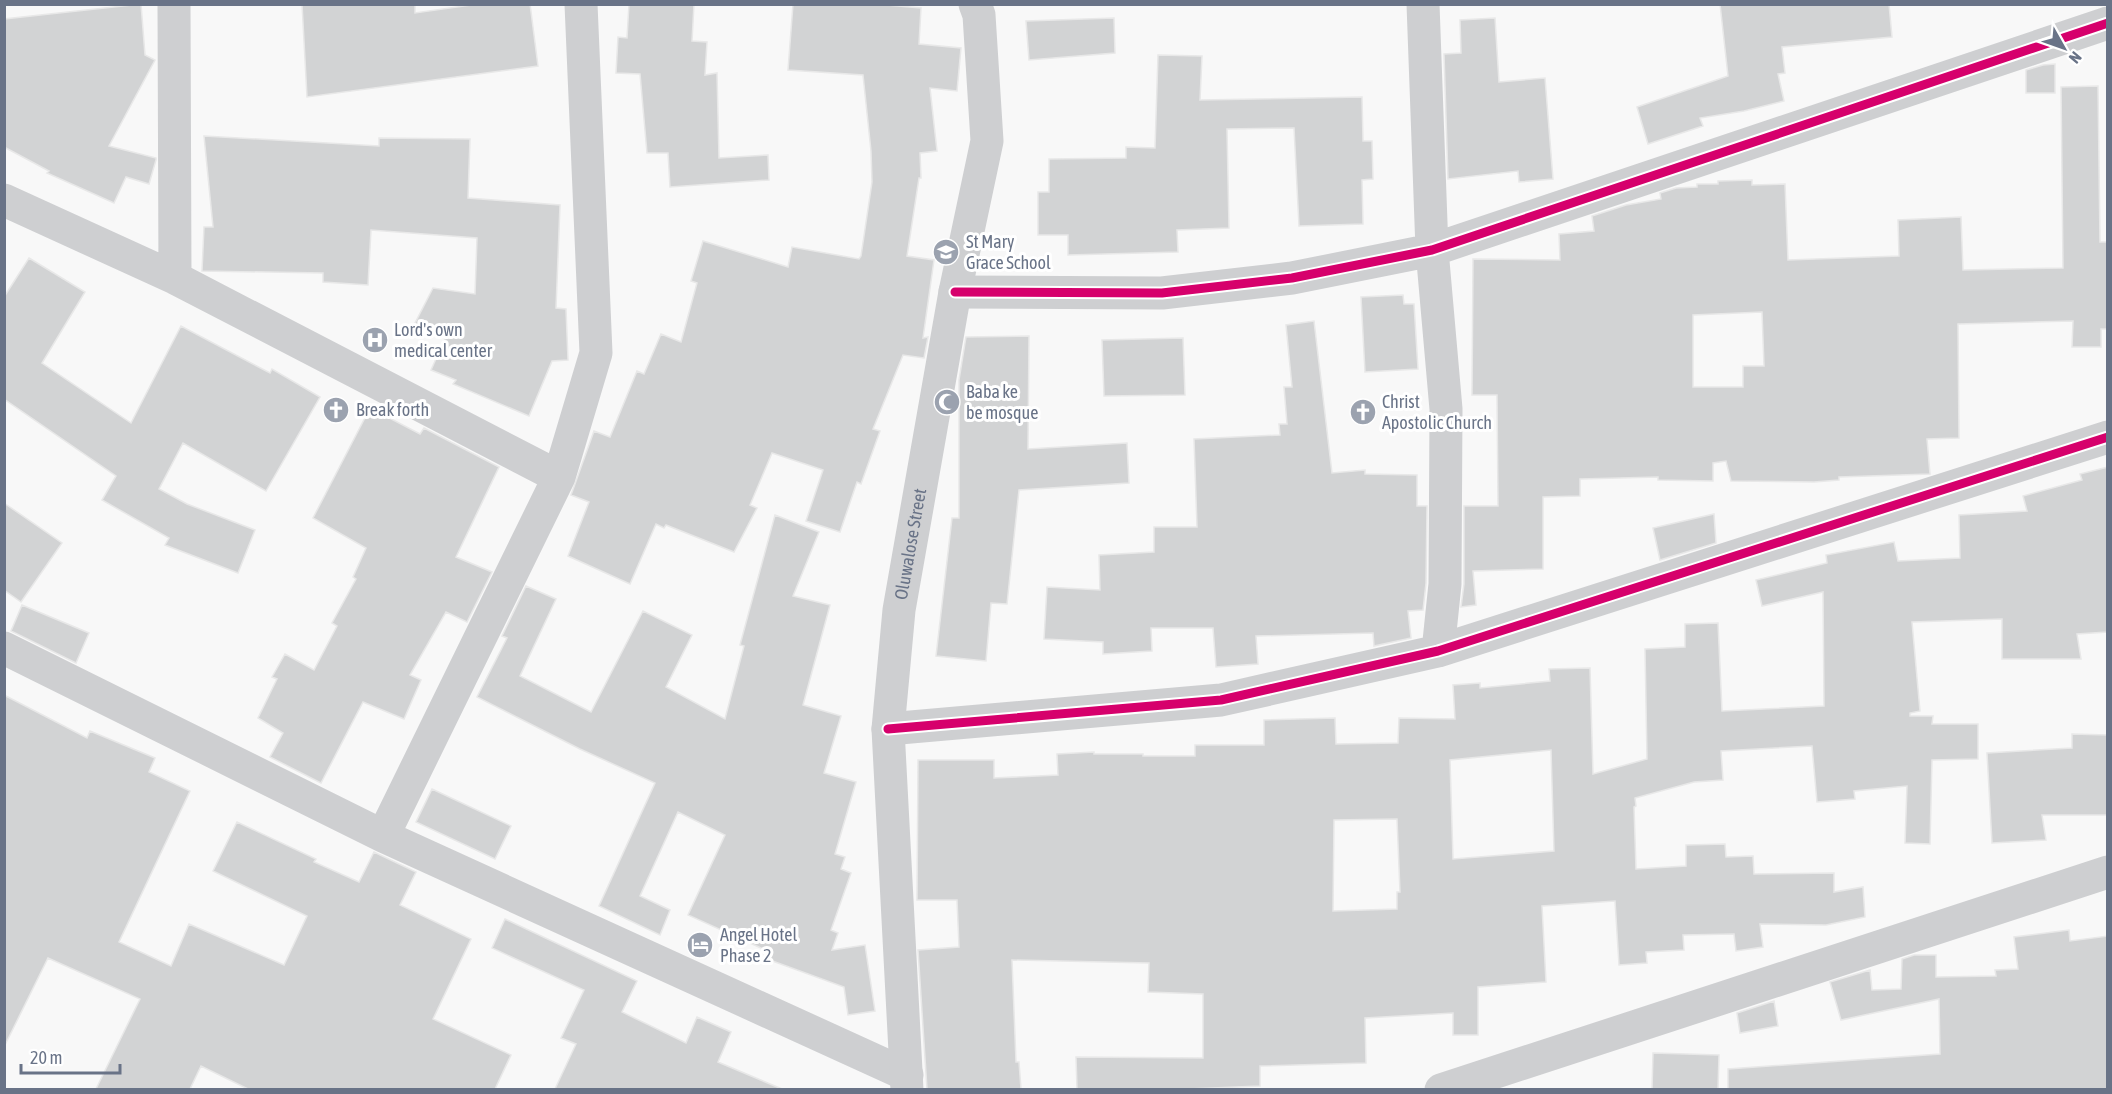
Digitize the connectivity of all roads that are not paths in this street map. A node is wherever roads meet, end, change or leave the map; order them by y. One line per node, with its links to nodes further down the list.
1 (174, 4): 8 (street)
2 (581, 4): 11 (street)
3 (1423, 4): 7 (street)
4 (979, 8): 9 (street, Oluwalose Street)
5 (2108, 23): 7 (street)
6 (4, 200): 8 (street)
7 (1432, 250): 9 (street); 13 (street)
8 (175, 278): 11 (street)
9 (955, 292): 14 (street, Oluwalose Street)
10 (2108, 437): 13 (street)
11 (559, 477): 15 (street)
12 (4, 648): 15 (street)
13 (1438, 651): 14 (street)
14 (888, 729): 17 (street, Oluwalose Street)
15 (382, 836): 17 (street)
16 (2108, 872): 18 (street)
17 (907, 1082)
18 (1442, 1089)

